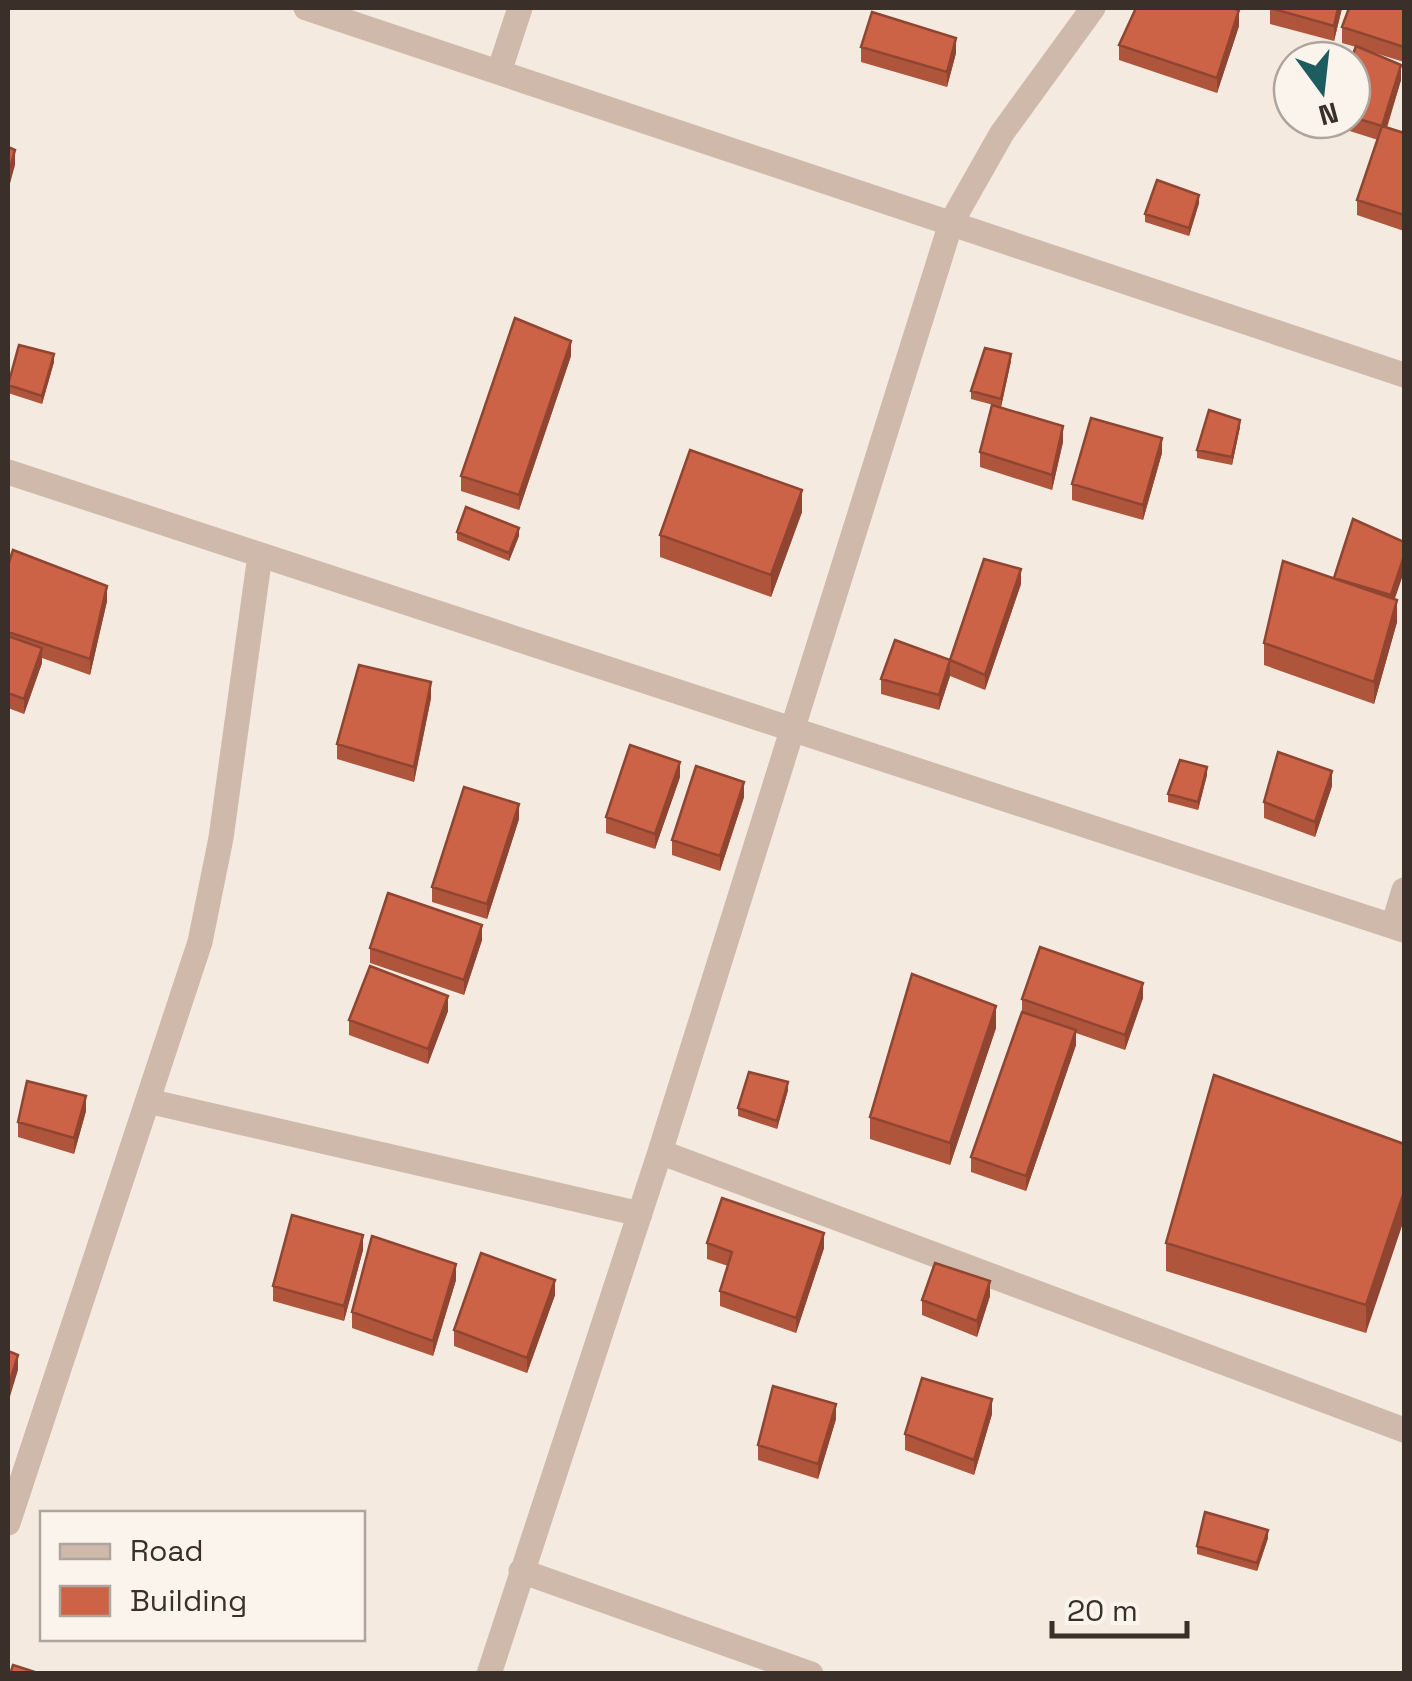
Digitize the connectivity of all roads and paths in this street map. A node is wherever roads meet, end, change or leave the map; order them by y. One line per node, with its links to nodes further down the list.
1 (306, 8): 4 (street)
2 (520, 8): 4 (street)
3 (1093, 8): 5 (street)
4 (500, 72): 5 (street)
5 (952, 223): 6 (street); 9 (street)
6 (1404, 375)
7 (8, 472): 8 (street)
8 (260, 555): 9 (street); 12 (street)
9 (791, 729): 11 (street); 13 (street)
10 (1404, 890): 11 (street)
11 (1399, 928)
12 (148, 1100): 14 (street); 16 (street)
13 (660, 1152): 14 (street); 15 (street)
14 (640, 1214): 17 (street)
15 (1404, 1430)
16 (8, 1523)
17 (522, 1572): 18 (street); 19 (street)
18 (489, 1674)
19 (812, 1674)

